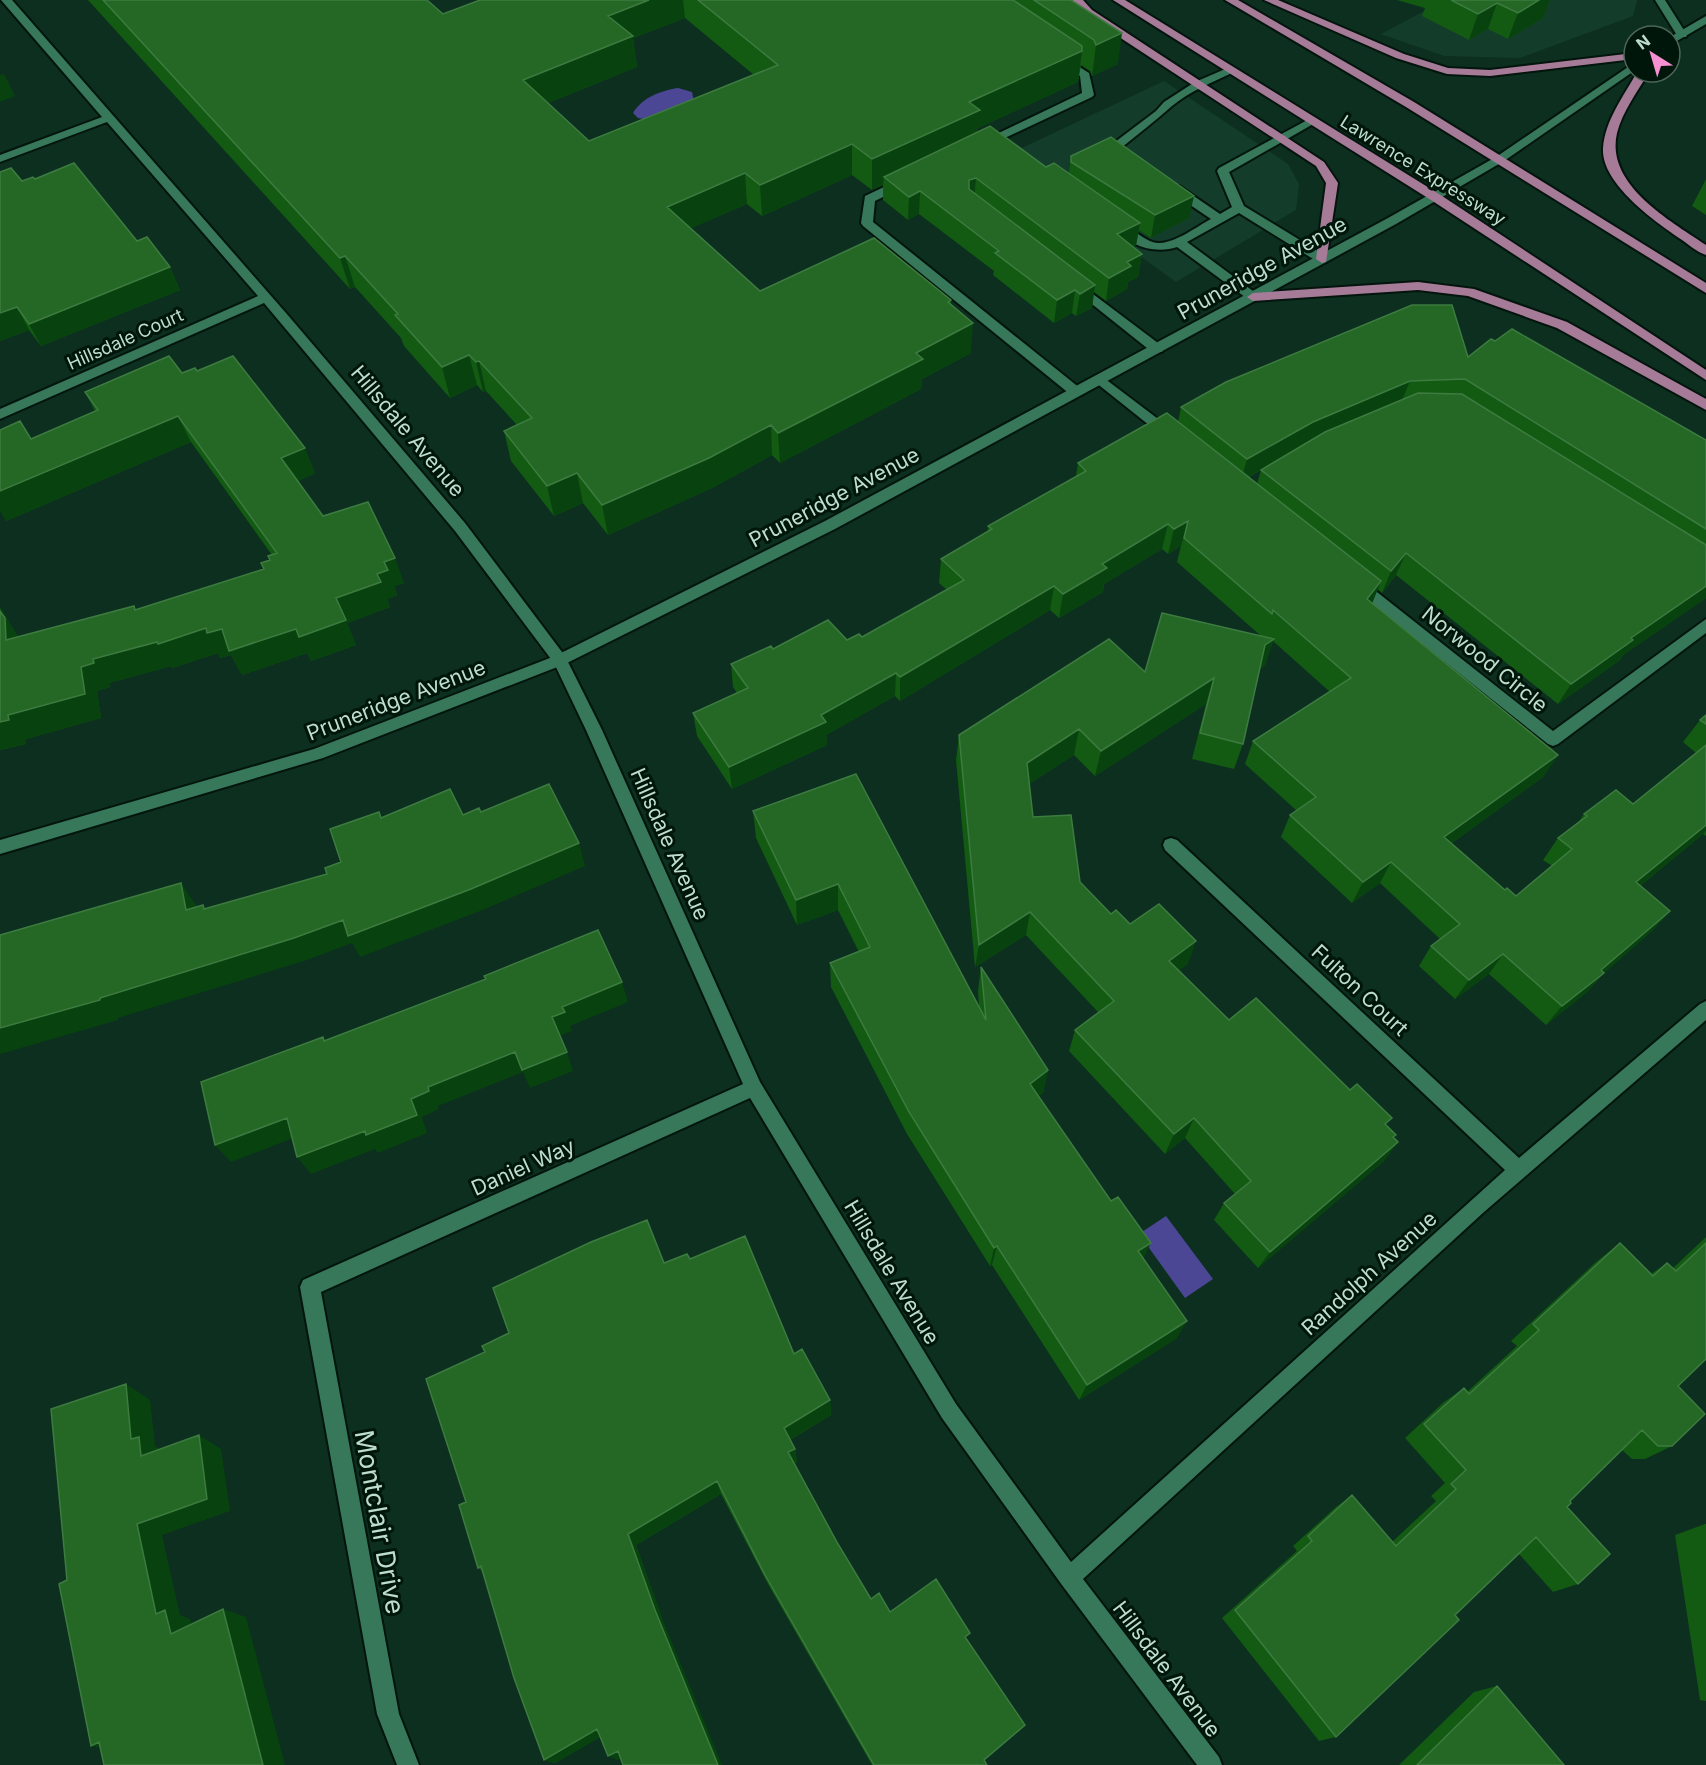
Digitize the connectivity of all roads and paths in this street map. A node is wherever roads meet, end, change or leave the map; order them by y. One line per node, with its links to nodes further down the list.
1 (6, 0): 16 (street, Hillsdale Avenue)
2 (1077, 0): 14 (highway)
3 (1118, 0): 12 (highway, Lawrence Expressway)
4 (1230, 0): 21 (highway)
5 (1269, 0): 11 (highway)
6 (1660, 0): 8 (street)
7 (1706, 19): 9 (street)
8 (1675, 24)
9 (1682, 35)
10 (1048, 50): 19 (street)
11 (1622, 57)
12 (1230, 70): 14 (street); 17 (highway, Lawrence Expressway)
13 (1622, 74): 21 (street, Pruneridge Avenue)
14 (1199, 84): 18 (highway); 22 (street)
15 (1636, 84): 30 (highway)
16 (108, 118): 20 (street); 35 (street, Hillsdale Avenue)
17 (1311, 121): 18 (street); 25 (highway, Lawrence Expressway)
18 (1280, 137): 26 (street); 31 (highway)
19 (973, 149)
20 (0, 159)
21 (1500, 159): 25 (street, Pruneridge Avenue); 33 (highway)
22 (1132, 160)
23 (910, 179): 39 (street)
24 (1162, 180): 27 (street)
25 (1435, 197): 31 (street, Pruneridge Avenue); 37 (highway, Lawrence Expressway)
26 (1239, 208): 27 (street); 31 (street)
27 (1220, 219): 29 (street)
28 (1110, 221): 29 (street)
29 (1178, 242): 34 (street)
30 (1706, 251)
31 (1322, 259): 34 (street, Pruneridge Avenue)
32 (1063, 275): 36 (street)
33 (1706, 289)
34 (1253, 297): 36 (street, Pruneridge Avenue); 40 (highway)
35 (265, 298): 41 (street, Hillsdale Court); 45 (street, Hillsdale Avenue)
36 (1157, 349): 38 (street, Pruneridge Avenue)
37 (1706, 376)
38 (1100, 379): 39 (street, Pruneridge Avenue); 42 (street)
39 (1077, 392): 45 (street, Pruneridge Avenue)
40 (1706, 405)
41 (0, 414)
42 (1179, 442)
43 (1351, 579): 44 (street, Norwood Circle)
44 (1706, 625)
45 (560, 660): 47 (street, Pruneridge Avenue); 49 (street, Hillsdale Avenue)
46 (1171, 844): 50 (street, Fulton Court)
47 (0, 847)
48 (1706, 1009): 50 (street, Randolph Avenue)
49 (754, 1088): 51 (street, Daniel Way); 52 (street, Hillsdale Avenue)
50 (1518, 1170): 52 (street, Randolph Avenue)
51 (310, 1287): 53 (street, Montclair Drive)
52 (1069, 1578): 54 (street, Hillsdale Avenue)
53 (408, 1765)
54 (1211, 1765)

